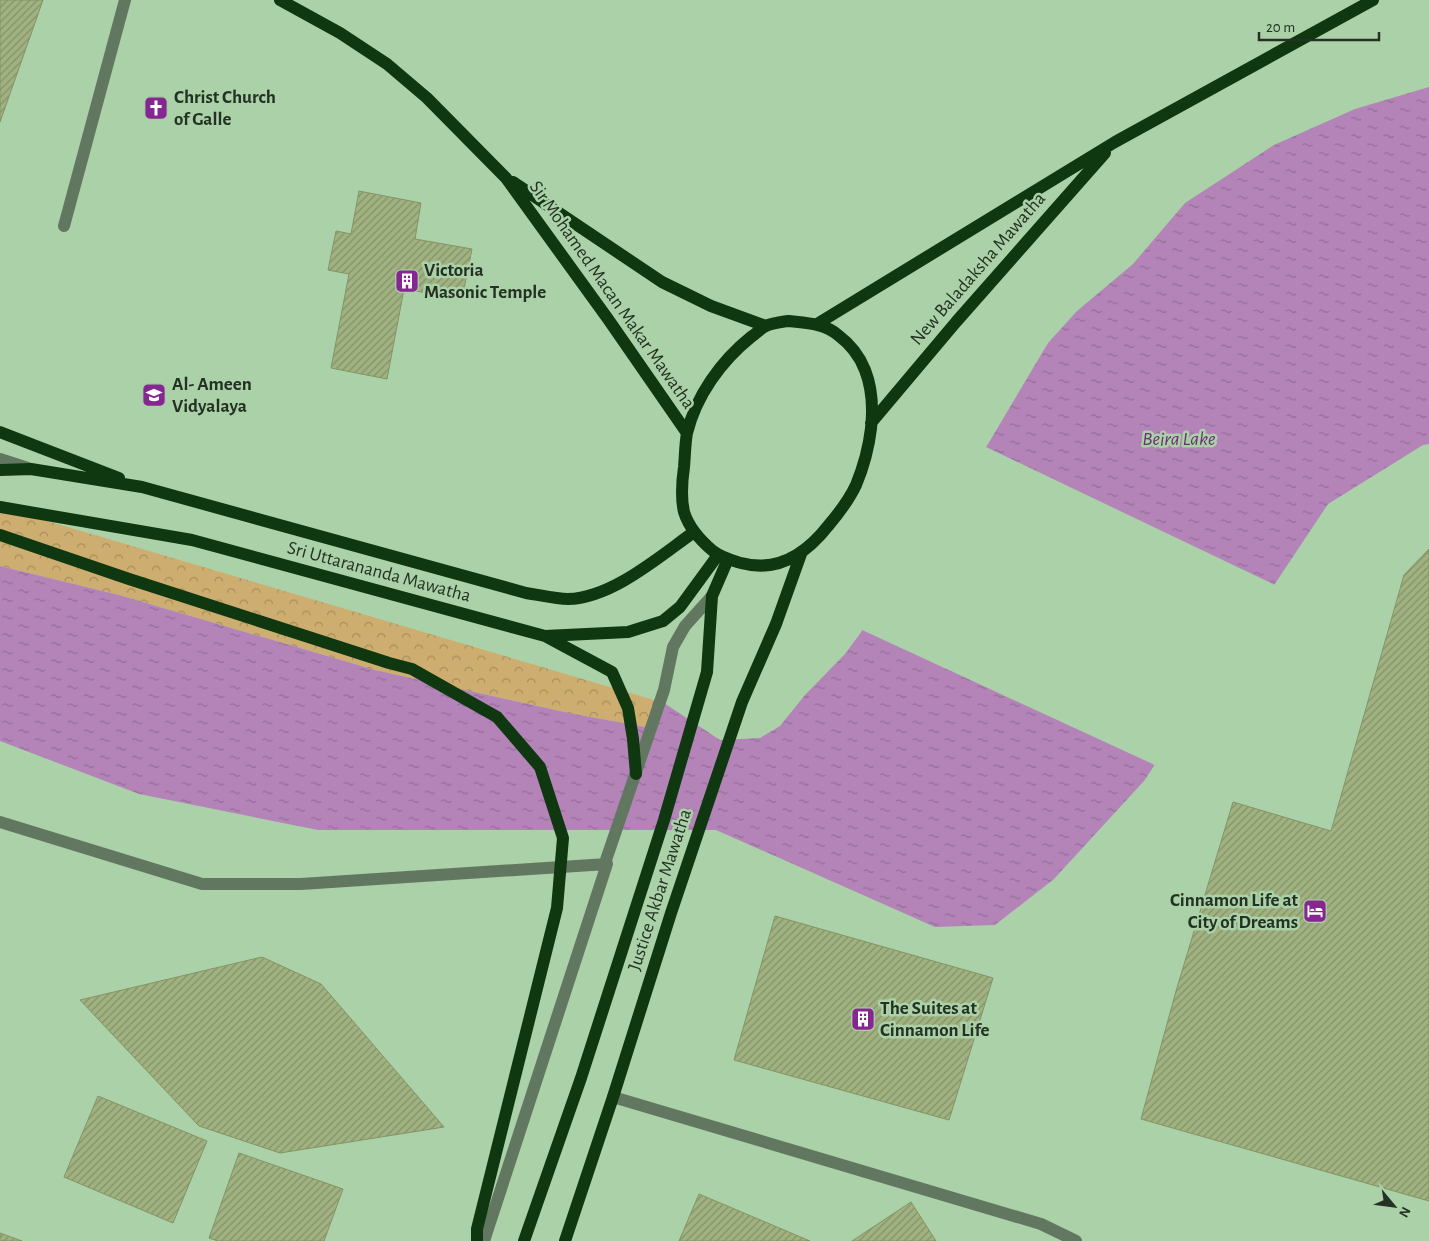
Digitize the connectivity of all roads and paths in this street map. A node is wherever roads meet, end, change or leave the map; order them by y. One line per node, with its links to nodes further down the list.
1 (125, 0): 6 (street)
2 (280, 0): 5 (main road, Sir Mohamed Macan Makar Mawatha)
3 (1373, 0): 4 (main road, New Baladaksha Mawatha)
4 (1115, 142): 7 (main road, New Baladaksha Mawatha); 9 (main road, New Baladaksha Mawatha)
5 (506, 178): 8 (main road, Sir Mohamed Macan Makar Mawatha); 11 (main road, Sir Mohamed Macan Makar Mawatha)
6 (64, 226)
7 (817, 324): 8 (main road); 9 (main road)
8 (766, 326): 11 (main road)
9 (871, 423): 19 (main road)
10 (0, 432): 15 (main road)
11 (687, 433): 17 (main road)
12 (0, 459): 13 (street)
13 (31, 469): 14 (main road, Sri Uttarananda Mawatha); 15 (main road, Sri Uttarananda Mawatha)
14 (0, 470)
15 (142, 487): 17 (main road, Sri Uttarananda Mawatha)
16 (0, 506): 22 (main road, Sri Uttarananda Mawatha)
17 (694, 532): 20 (main road)
18 (0, 535): 27 (main road)
19 (801, 554): 20 (main road); 26 (main road, Justice Akbar Mawatha)
20 (723, 557): 21 (main road, Justice Akbar Mawatha); 22 (main road, Sri Uttarananda Mawatha)
21 (712, 596): 23 (street); 29 (main road, Justice Akbar Mawatha)
22 (544, 636): 23 (main road)
23 (636, 774): 25 (street)
24 (0, 822): 25 (street)
25 (606, 862): 28 (street)
26 (613, 1097): 30 (main road, Justice Akbar Mawatha); 31 (street)
27 (477, 1241)
28 (484, 1241)
29 (524, 1241)
30 (565, 1241)
31 (1076, 1241)

